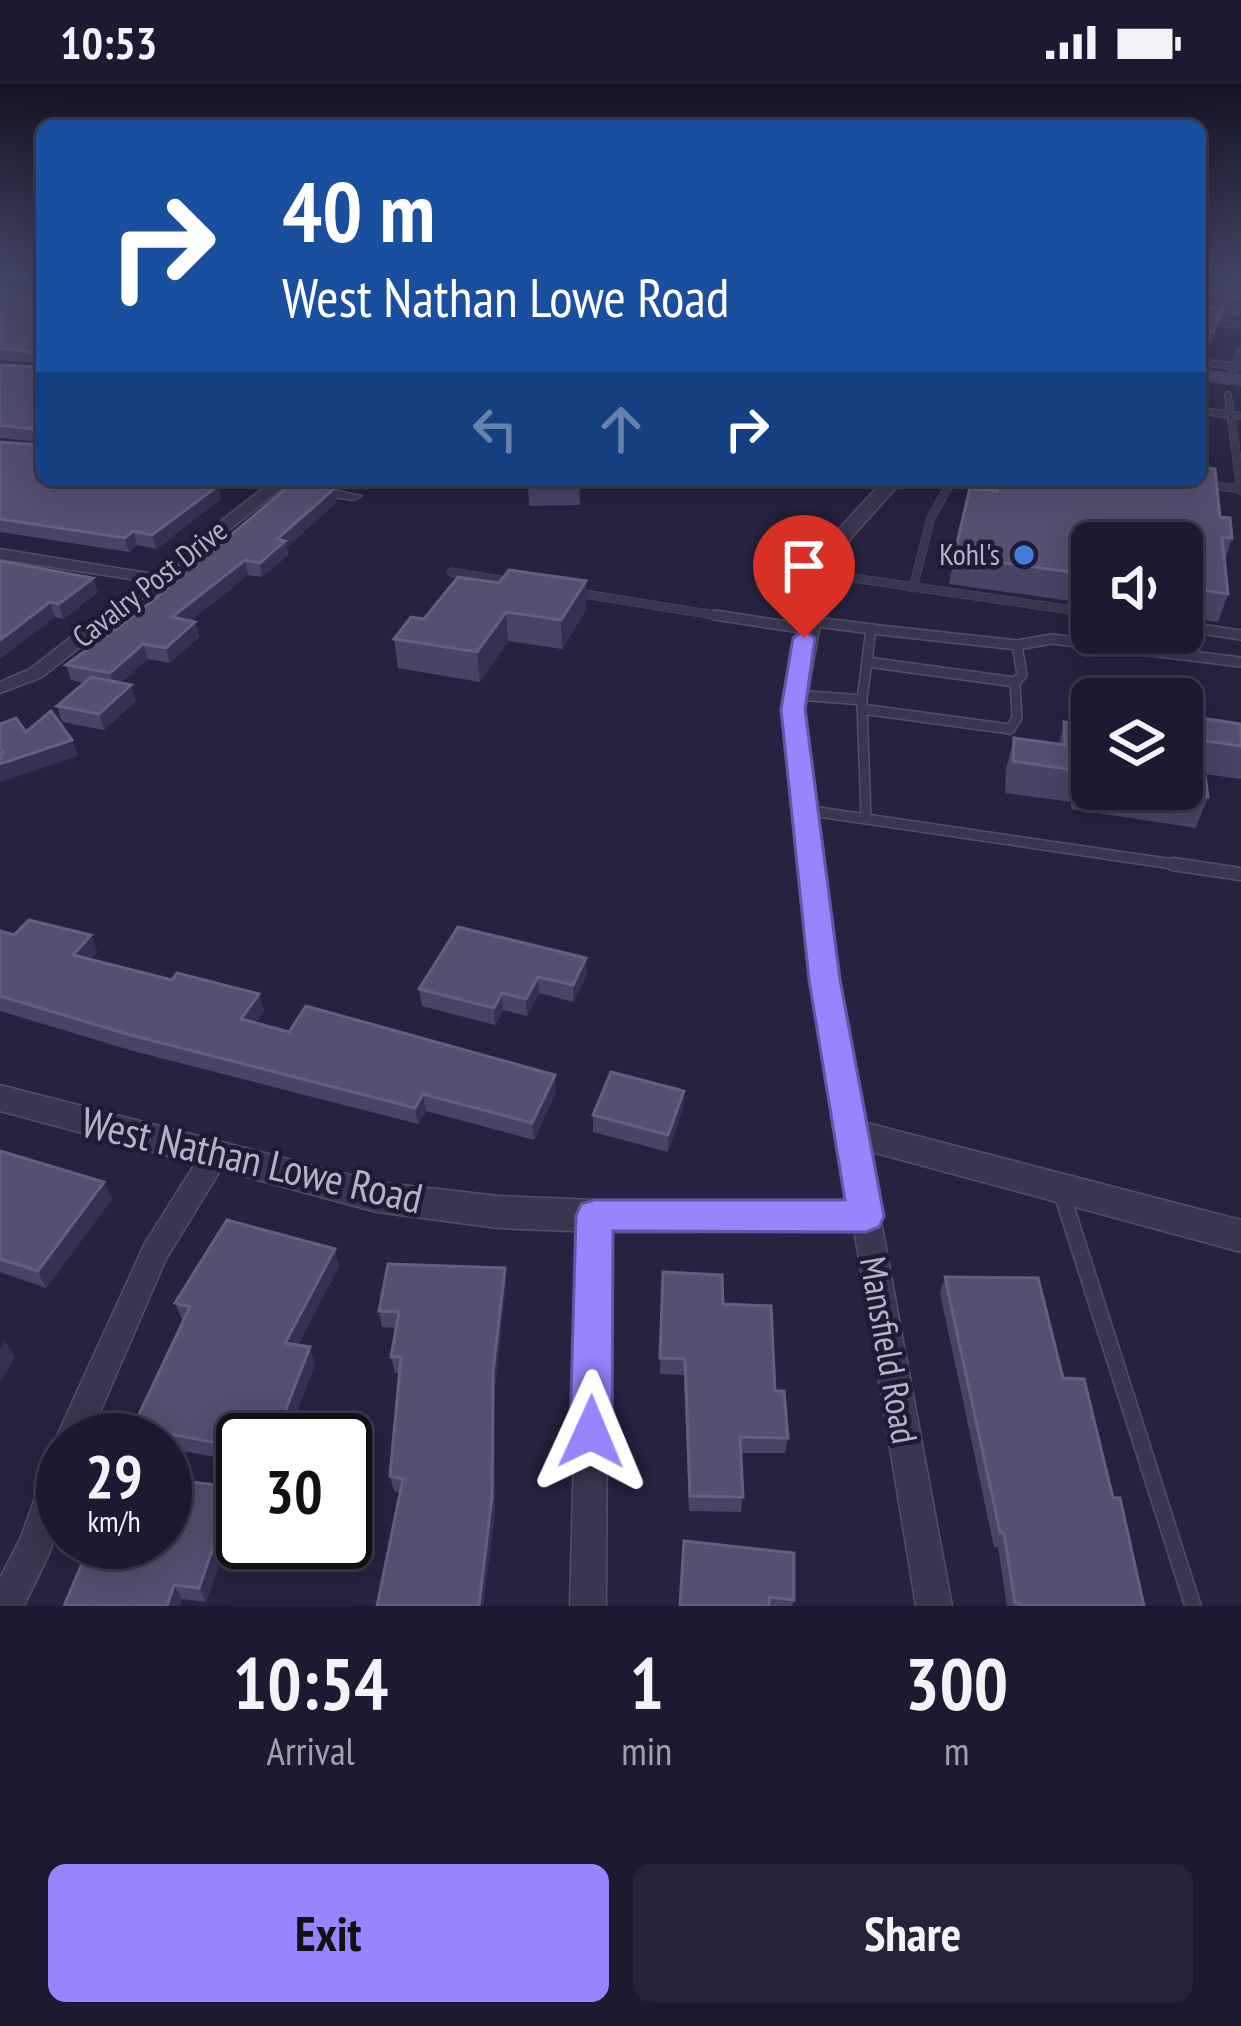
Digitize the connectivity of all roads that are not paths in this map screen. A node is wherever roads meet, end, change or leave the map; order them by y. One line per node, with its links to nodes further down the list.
1 (1241, 350): 3 (lane)
2 (1206, 366): 3 (lane)
3 (1235, 385): 4 (lane); 5 (lane); 11 (lane)
4 (1206, 407)
5 (1241, 416)
6 (1206, 485): 11 (lane)
7 (276, 486): 16 (street, Cavalry Post Drive)
8 (302, 486): 12 (street)
9 (889, 486): 15 (street, Mansfield Road)
10 (949, 486): 18 (lane)
11 (1241, 489)
12 (354, 496)
13 (0, 554): 16 (street)
14 (451, 572): 17 (lane)
15 (819, 573): 18 (lane); 21 (street, Mansfield Road)
16 (158, 579): 29 (street, Cavalry Post Drive)
17 (522, 584)
18 (913, 588): 20 (lane)
19 (569, 591): 21 (lane)
20 (1071, 611)
21 (807, 625): 22 (lane); 30 (street, Mansfield Road)
22 (871, 628): 25 (lane); 26 (lane)
23 (1203, 629): 24 (lane)
24 (1241, 635)
25 (1017, 645): 27 (lane); 28 (lane)
26 (867, 662): 28 (lane); 31 (lane)
27 (1241, 662)
28 (1015, 682): 31 (lane)
29 (7, 686)
30 (795, 695): 31 (lane); 32 (street, Mansfield Road)
31 (862, 705): 33 (lane)
32 (803, 809): 33 (lane); 36 (street, Mansfield Road)
33 (866, 817): 34 (lane)
34 (1241, 874)
35 (0, 1098): 37 (street, West Nathan Lowe Road)
36 (852, 1133): 38 (street); 40 (street, Mansfield Road)
37 (215, 1156): 39 (street, West Nathan Lowe Road); 42 (street)
38 (1060, 1188): 41 (street); 47 (lane)
39 (594, 1216): 40 (street, West Nathan Lowe Road); 45 (street)
40 (866, 1216): 46 (street, Mansfield Road)
41 (1241, 1236)
42 (83, 1413)
43 (36, 1544): 44 (street)
44 (5, 1606)
45 (588, 1606)
46 (934, 1606)
47 (1193, 1606)

